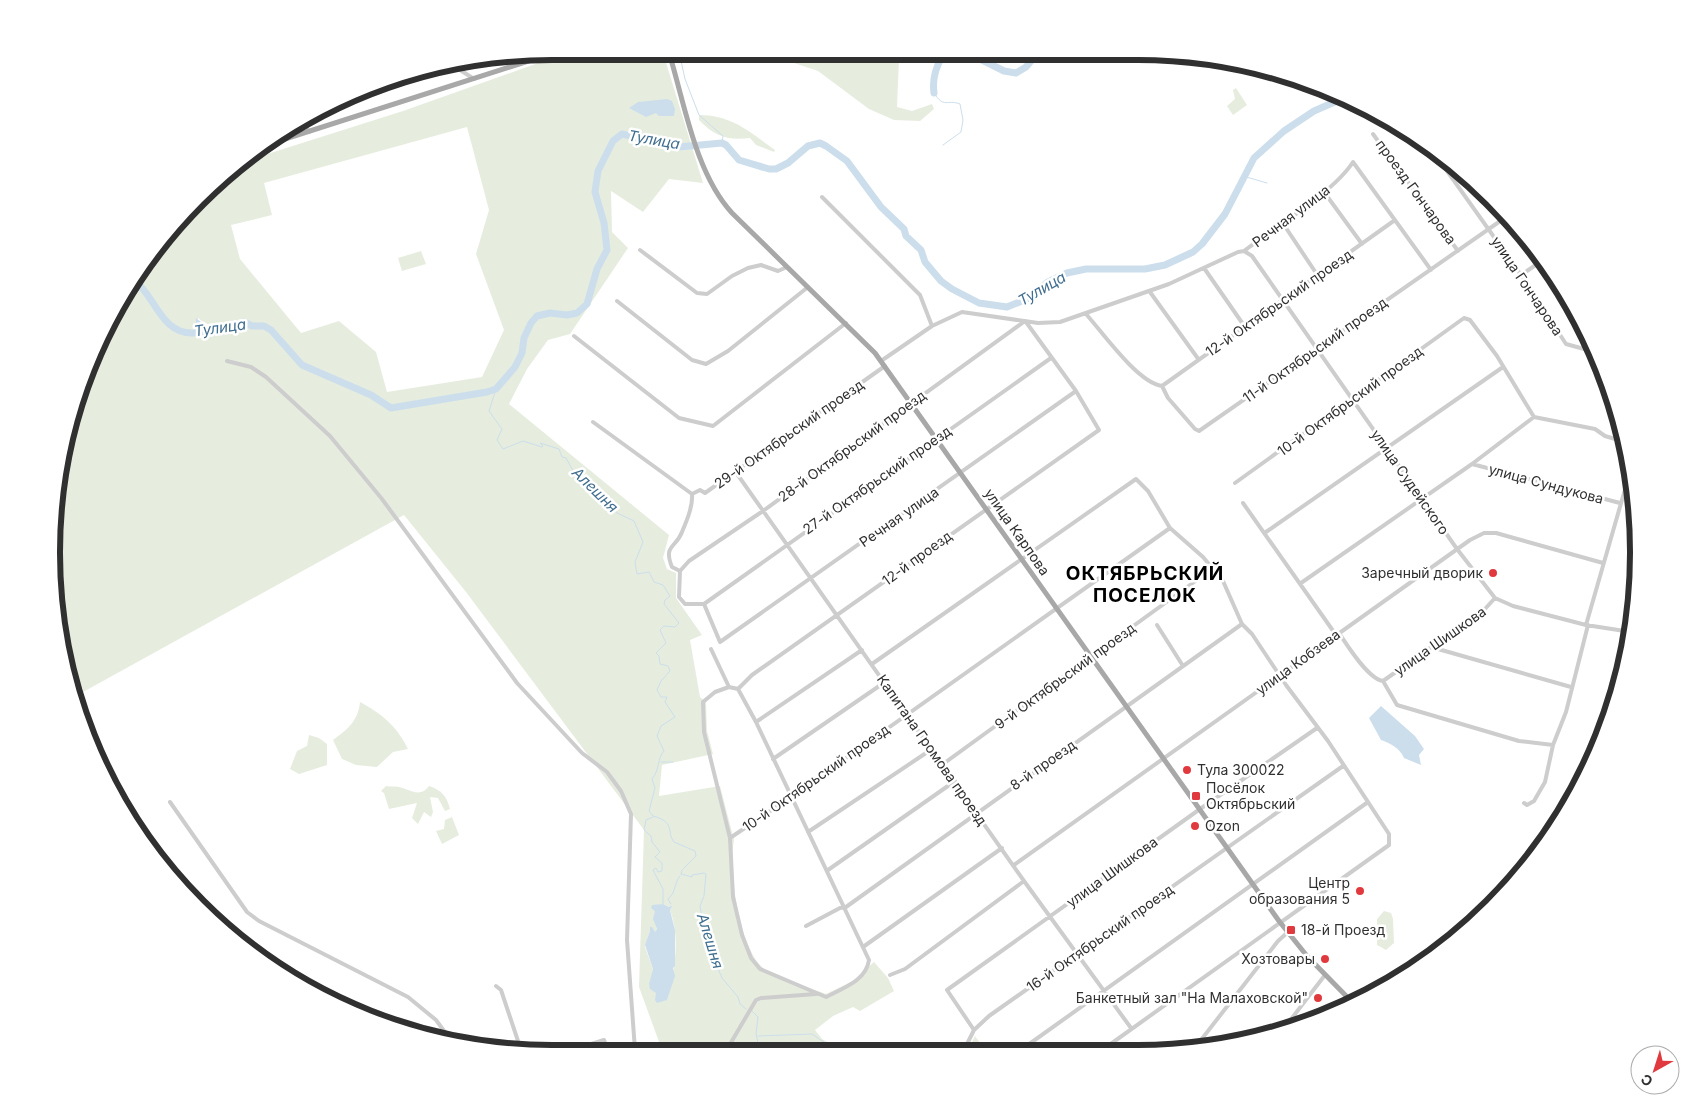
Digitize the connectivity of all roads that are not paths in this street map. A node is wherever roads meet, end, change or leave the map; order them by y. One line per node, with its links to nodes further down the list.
1 (671, 60): 21 (main road, улица Карпова)
2 (530, 61): 4 (main road)
3 (458, 69): 4 (street)
4 (474, 80): 6 (main road)
5 (306, 126): 6 (street)
6 (309, 132): 8 (main road)
7 (1373, 134): 19 (street, проезд Гончарова)
8 (285, 139)
9 (1448, 171): 15 (street, улица Гончарова)
10 (1324, 192): 12 (street, Речная улица); 14 (street, Речная улица); 16 (street)
11 (822, 197): 33 (street)
12 (1395, 220): 16 (street, 12-й Октябрьский проезд); 23 (street)
13 (1501, 220): 15 (street, 11-й Октябрьский проезд)
14 (1282, 222): 18 (street, Речная улица); 25 (street)
15 (1489, 229): 19 (street, 11-й Октябрьский проезд); 24 (street, улица Гончарова)
16 (1362, 244): 25 (street, 12-й Октябрьский проезд)
17 (640, 250): 21 (street)
18 (1244, 251): 22 (street, Речная улица); 29 (street, улица Судейского)
19 (1458, 251): 23 (street, 11-й Октябрьский проезд)
20 (1536, 264): 24 (street)
21 (787, 267): 26 (main road, улица Карпова)
22 (1204, 268): 27 (street, Речная улица); 34 (street)
23 (1431, 270): 36 (street, 11-й Октябрьский проезд)
24 (1521, 275): 37 (street, улица Гончарова)
25 (1318, 276): 29 (street, 12-й Октябрьский проезд)
26 (808, 287): 28 (street); 32 (main road, улица Карпова)
27 (1150, 292): 30 (street, Речная улица); 39 (street)
28 (617, 301)
29 (1283, 301): 34 (street, 12-й Октябрьский проезд); 36 (street, улица Судейского)
30 (1086, 314): 31 (street, Речная улица); 43 (street)
31 (1025, 322): 33 (street, 29-й Октябрьский проезд); 38 (street); 46 (street, 28-й Октябрьский проезд)
32 (846, 323): 35 (street); 41 (main road, улица Карпова)
33 (932, 326): 41 (street, 29-й Октябрьский проезд)
34 (1246, 328): 39 (street, 12-й Октябрьский проезд)
35 (574, 336)
36 (1316, 348): 43 (street, 11-й Октябрьский проезд); 45 (street, улица Судейского)
37 (1586, 350)
38 (1051, 358): 44 (street); 49 (street, 27-й Октябрьский проезд)
39 (1199, 360): 43 (street, 12-й Октябрьский проезд)
40 (227, 361): 140 (street)
41 (883, 363): 46 (main road, улица Карпова); 53 (street, 29-й Октябрьский проезд)
42 (1502, 367): 45 (street, 10-й Октябрьский проезд); 47 (street); 51 (street)
43 (1162, 386)
44 (1076, 391): 54 (street, Речная улица); 61 (street, 12-й проезд)
45 (1351, 398): 51 (street, улица Судейского); 55 (street, 10-й Октябрьский проезд)
46 (911, 403): 49 (main road, улица Карпова); 62 (street, 28-й Октябрьский проезд)
47 (1534, 417): 50 (street); 52 (street)
48 (593, 422): 57 (street)
49 (936, 438): 54 (main road, улица Карпова); 65 (street, 27-й Октябрьский проезд)
50 (1615, 438)
51 (1387, 447): 58 (street, улица Судейского); 64 (street)
52 (1472, 464): 58 (street); 60 (street, улица Сундукова)
53 (735, 471): 57 (street, 29-й Октябрьский проезд); 62 (street, Капитана Громова проезд)
54 (961, 473): 61 (main road, улица Карпова); 71 (street, Речная улица)
55 (1235, 484)
56 (1626, 486): 60 (street)
57 (692, 494): 70 (street)
58 (1422, 498): 66 (street, улица Судейского); 72 (street)
59 (1243, 503): 64 (street)
60 (1620, 503): 68 (street)
61 (986, 508): 67 (main road, улица Карпова); 76 (street, 12-й проезд)
62 (763, 511): 65 (street, Капитана Громова проезд); 70 (street, 28-й Октябрьский проезд)
63 (1170, 528): 67 (street); 69 (street); 75 (street, 10-й Октябрьский проезд)
64 (1266, 532): 72 (street)
65 (786, 545): 71 (street, Капитана Громова проезд); 74 (street, 27-й Октябрьский проезд)
66 (1457, 549): 68 (street, улица Кобзева); 73 (street, улица Судейского); 81 (street, улица Кобзева)
67 (1021, 558): 75 (main road, улица Карпова); 86 (street)
68 (1603, 563): 79 (street)
69 (1212, 570): 77 (street); 85 (street, 9-й Октябрьский проезд)
70 (680, 571): 74 (street)
71 (811, 580): 74 (street, Речная улица); 76 (street, Капитана Громова проезд)
72 (1301, 583): 81 (street)
73 (1495, 598): 79 (street); 82 (street, улица Шишкова)
74 (704, 604)
75 (1057, 609): 85 (main road, улица Карпова); 95 (street, 10-й Октябрьский проезд)
76 (837, 615): 84 (street, Капитана Громова проезд); 93 (street, 12-й проезд)
77 (1242, 624): 87 (street, 8-й проезд); 88 (street)
78 (1157, 625): 87 (street)
79 (1587, 625): 80 (street); 92 (street)
80 (1624, 631)
81 (1337, 634): 88 (street, улица Кобзева); 89 (street)
82 (1434, 645): 89 (street, улица Шишкова); 92 (street)
83 (711, 649): 91 (street)
84 (862, 650): 86 (street, Капитана Громова проезд); 96 (street)
85 (1092, 657): 94 (main road, улица Карпова); 102 (street, 9-й Октябрьский проезд)
86 (872, 664): 90 (street, Капитана Громова проезд)
87 (1183, 666): 94 (street, 8-й проезд)
88 (1281, 675): 97 (street); 100 (street, улица Кобзева)
89 (1383, 681): 98 (street)
90 (885, 682): 95 (street, Капитана Громова проезд); 101 (street)
91 (729, 687): 93 (street); 112 (street)
92 (1571, 687): 98 (street)
93 (738, 689): 96 (street)
94 (1126, 706): 100 (main road, улица Карпова); 110 (street, 8-й проезд)
95 (908, 713): 99 (street, Капитана Громова проезд); 105 (street, 10-й Октябрьский проезд)
96 (756, 722): 101 (street)
97 (1317, 728): 103 (street); 109 (street, улица Шишкова)
98 (1553, 745): 108 (street)
99 (932, 749): 102 (street, Капитана Громова проезд); 111 (street)
100 (1163, 758): 109 (main road, улица Карпова); 115 (street, улица Кобзева)
101 (773, 759): 105 (street)
102 (943, 764): 104 (street, Капитана Громова проезд)
103 (1344, 766): 107 (street); 113 (street, 16-й Октябрьский проезд)
104 (955, 782): 110 (street, Капитана Громова проезд); 116 (street)
105 (791, 797): 111 (street); 112 (street, 10-й Октябрьский проезд)
106 (170, 802): 135 (street)
107 (1368, 802): 118 (street); 121 (street)
108 (1524, 803)
109 (1200, 808): 113 (main road, улица Карпова); 120 (street, улица Шишкова)
110 (976, 813): 114 (street, Капитана Громова проезд); 119 (street, 8-й проезд)
111 (808, 832): 116 (street)
112 (730, 838): 130 (street)
113 (1227, 847): 118 (main road, улица Карпова); 125 (street, 16-й Октябрьский проезд)
114 (1002, 848): 115 (street, Капитана Громова проезд); 124 (street)
115 (1014, 864): 117 (street, Капитана Громова проезд)
116 (828, 870): 119 (street)
117 (1024, 881): 120 (street, Капитана Громова проезд); 126 (street)
118 (1253, 884): 121 (main road, улица Карпова); 129 (street)
119 (846, 908): 122 (street, 8-й проезд); 124 (street)
120 (1050, 916): 125 (street, Капитана Громова проезд); 134 (street, улица Шишкова)
121 (1280, 921): 123 (main road, улица Карпова); 133 (street)
122 (806, 926)
123 (1288, 932): 127 (main road, улица Карпова); 136 (street)
124 (863, 947): 130 (street)
125 (1078, 955): 129 (street, Капитана Громова проезд); 134 (street, 16-й Октябрьский проезд)
126 (890, 975)
127 (1325, 975): 131 (main road, улица Карпова); 132 (street)
128 (496, 986): 137 (street)
129 (1104, 992): 133 (street, Капитана Громова проезд); 143 (street)
130 (818, 994): 141 (street)
131 (1348, 998)
132 (1290, 1021)
133 (1130, 1028): 144 (street)
134 (974, 1030): 142 (street)
135 (448, 1034)
136 (1200, 1041)
137 (519, 1044)
138 (588, 1045): 139 (street)
139 (606, 1045)
140 (635, 1045)
141 (730, 1045)
142 (966, 1045)
143 (1028, 1045)
144 (1109, 1045)

